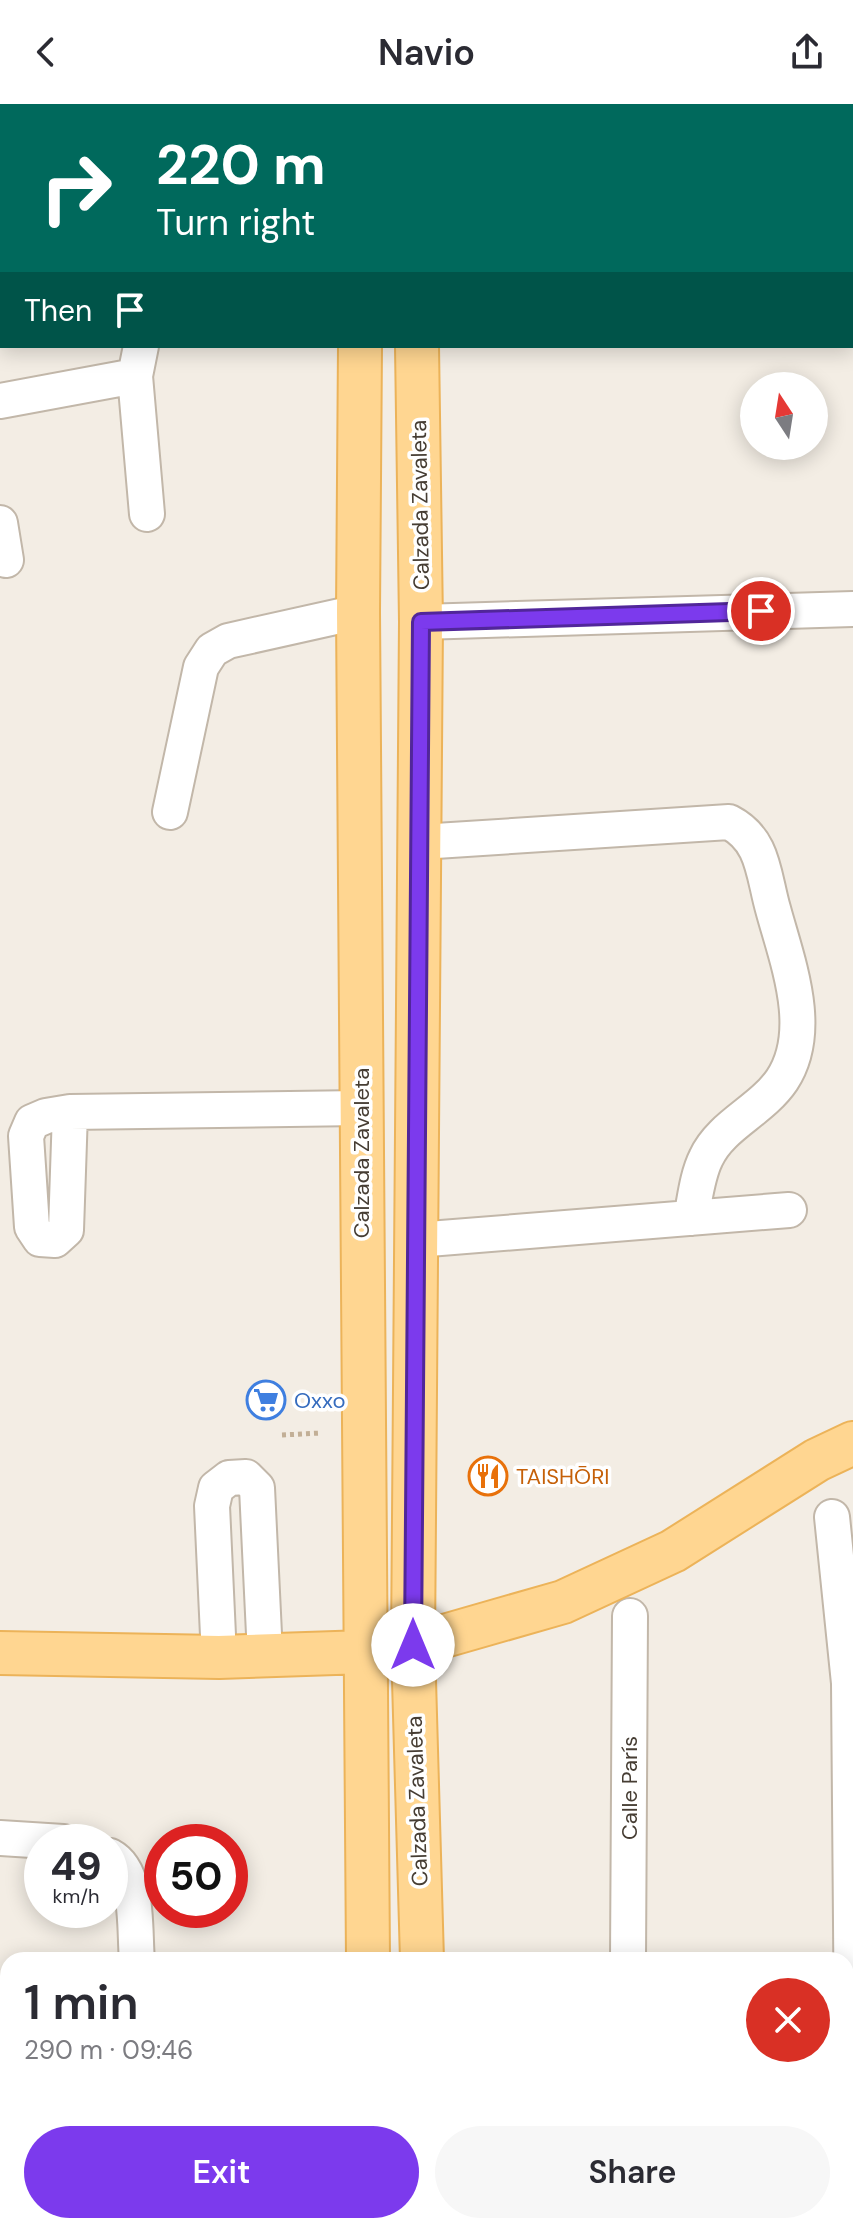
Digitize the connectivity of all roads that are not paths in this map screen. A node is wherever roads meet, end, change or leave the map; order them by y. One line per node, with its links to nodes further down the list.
1 (360, 348): 9 (main road, Calzada Zavaleta)
2 (417, 348): 10 (main road, Calzada Zavaleta)
3 (138, 361): 4 (street); 5 (street)
4 (0, 401)
5 (147, 514)
6 (0, 523): 7 (street)
7 (6, 560)
8 (853, 609): 10 (street)
9 (358, 612): 11 (street); 13 (main road, Calzada Zavaleta)
10 (421, 622): 12 (main road, Calzada Zavaleta)
11 (170, 812)
12 (420, 842): 16 (street); 17 (main road, Calzada Zavaleta)
13 (342, 1107): 14 (street); 22 (main road, Calzada Zavaleta)
14 (58, 1114)
15 (789, 1210): 16 (street)
16 (691, 1218): 17 (street)
17 (416, 1240): 21 (main road, Calzada Zavaleta)
18 (853, 1443): 21 (main road)
19 (832, 1517): 33 (street)
20 (630, 1616): 32 (street, Calle París)
21 (413, 1645): 22 (main road); 31 (main road, Calzada Zavaleta)
22 (365, 1652): 24 (main road); 30 (main road, Calzada Zavaleta)
23 (0, 1653): 25 (main road)
24 (265, 1655): 25 (main road); 25 (street)
25 (219, 1657)
26 (0, 1838): 27 (street)
27 (24, 1840)
28 (128, 1877): 29 (street)
29 (136, 1952)
30 (368, 1952)
31 (422, 1952)
32 (628, 1952)
33 (851, 1952)

